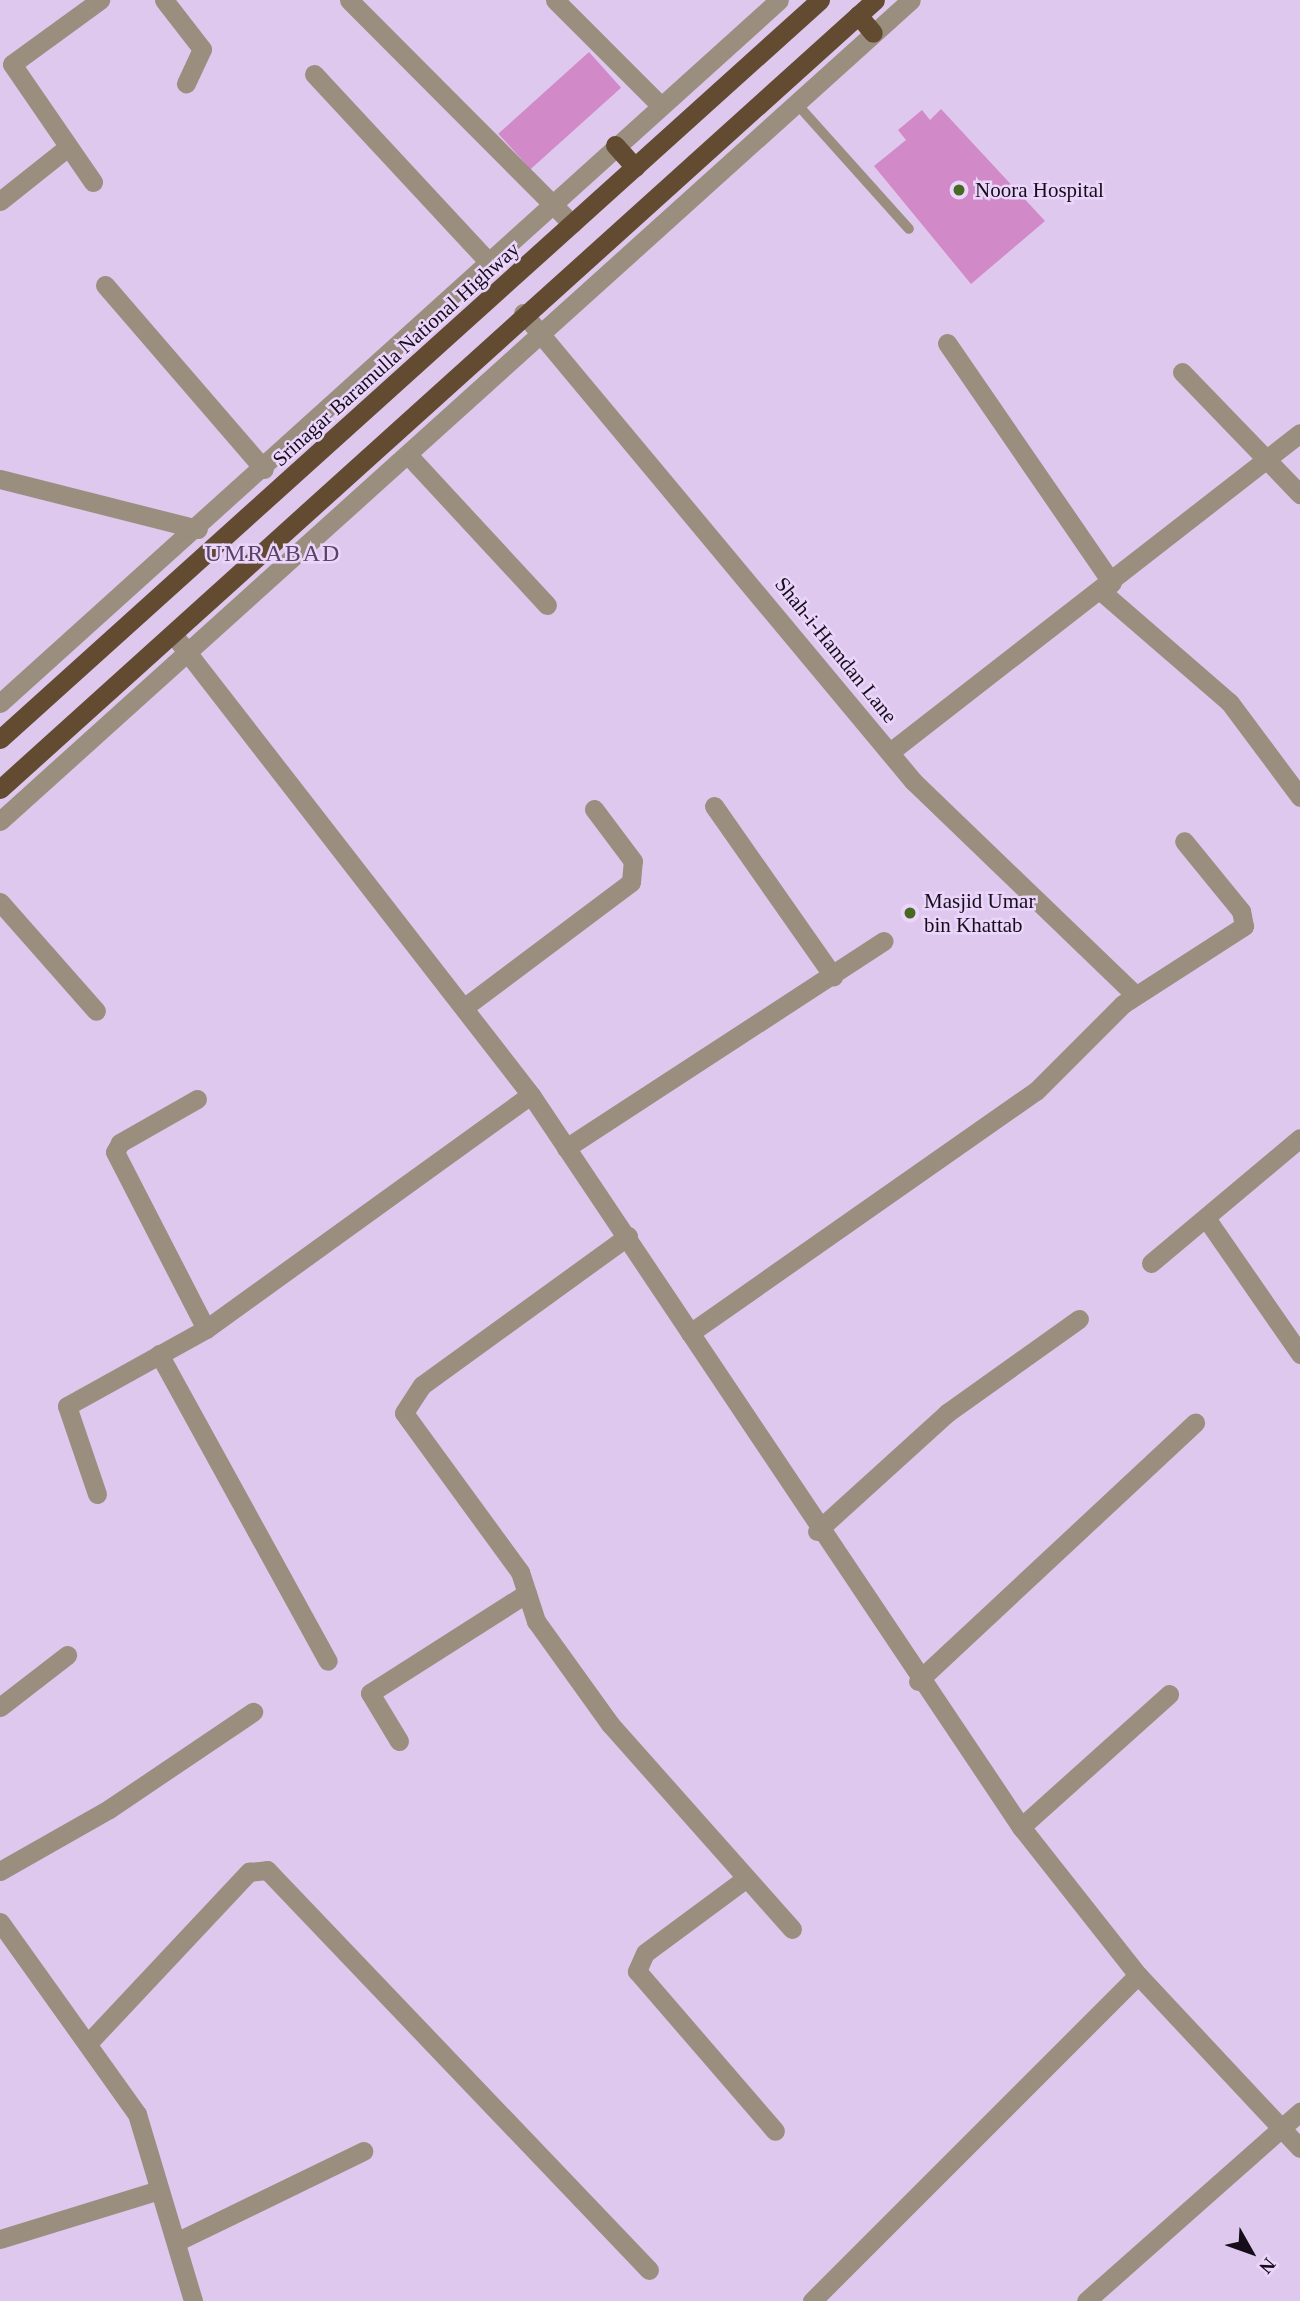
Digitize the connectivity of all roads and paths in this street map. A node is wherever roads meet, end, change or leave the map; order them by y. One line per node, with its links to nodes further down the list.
1 (100, 0): 16 (street)
2 (164, 0): 12 (street)
3 (349, 0): 20 (street)
4 (555, 0): 14 (street)
5 (779, 0): 14 (street)
6 (820, 0): 17 (highway, Srinagar Baramulla National Highway)
7 (875, 0): 9 (highway)
8 (911, 0): 10 (street)
9 (858, 15): 10 (highway); 25 (highway)
10 (873, 33): 13 (street)
11 (314, 74): 23 (street)
12 (186, 84)
13 (796, 103): 22 (lane); 26 (street)
14 (660, 105): 15 (street)
15 (615, 145): 17 (highway); 20 (street)
16 (68, 147): 18 (street); 19 (street)
17 (635, 167): 21 (highway, Srinagar Baramulla National Highway)
18 (93, 182)
19 (0, 201)
20 (551, 202): 21 (street); 23 (street)
21 (572, 223): 41 (highway, Srinagar Baramulla National Highway)
22 (909, 229)
23 (489, 262): 32 (street)
24 (105, 285): 32 (street)
25 (523, 313): 26 (street, Shah-i-Hamdan Lane); 38 (highway)
26 (543, 335): 30 (street); 42 (street, Shah-i-Hamdan Lane)
27 (947, 343): 36 (street)
28 (1182, 372): 31 (street)
29 (1300, 433): 31 (street)
30 (409, 456): 37 (street); 39 (street)
31 (1268, 459): 34 (street); 36 (street)
32 (264, 469): 35 (street)
33 (0, 479): 35 (street)
34 (1300, 494)
35 (198, 528): 40 (street)
36 (1107, 587): 42 (street); 44 (street)
37 (547, 605)
38 (173, 634): 39 (street); 43 (highway)
39 (190, 653): 47 (street); 53 (street)
40 (0, 703)
41 (0, 739)
42 (890, 752): 52 (street, Shah-i-Hamdan Lane)
43 (0, 789)
44 (1300, 797)
45 (713, 806): 51 (street)
46 (594, 809): 53 (street)
47 (0, 821)
48 (1184, 841): 52 (street)
49 (0, 902): 54 (street)
50 (883, 941): 51 (street)
51 (833, 976): 58 (street)
52 (1135, 995): 64 (street)
53 (466, 1006): 55 (street)
54 (96, 1011)
55 (531, 1095): 58 (street); 63 (street)
56 (197, 1099): 63 (street)
57 (1300, 1138): 59 (street)
58 (566, 1149): 60 (street)
59 (1208, 1221): 61 (street); 66 (street)
60 (628, 1236): 64 (street); 70 (street)
61 (1151, 1264)
62 (1079, 1319): 69 (street)
63 (206, 1329): 65 (street)
64 (690, 1334): 69 (street)
65 (159, 1354): 68 (street); 72 (street)
66 (1300, 1354)
67 (1195, 1423): 73 (street)
68 (97, 1494)
69 (817, 1531): 73 (street)
70 (527, 1592): 77 (street); 80 (street)
71 (67, 1655): 75 (street)
72 (328, 1661)
73 (918, 1681): 78 (street)
74 (1168, 1694): 78 (street)
75 (0, 1707)
76 (253, 1712): 79 (street)
77 (399, 1741)
78 (1021, 1827): 83 (street)
79 (0, 1871)
80 (746, 1879): 82 (street); 87 (street)
81 (0, 1922): 84 (street)
82 (792, 1929)
83 (1138, 1975): 86 (street); 95 (street)
84 (91, 2040): 90 (street); 93 (street)
85 (1300, 2112): 86 (street)
86 (1281, 2128): 88 (street); 96 (street)
87 (775, 2131)
88 (1300, 2148)
89 (363, 2151): 92 (street)
90 (159, 2190): 91 (street); 92 (street)
91 (0, 2239)
92 (178, 2241): 94 (street)
93 (649, 2270)
94 (192, 2301)
95 (812, 2301)
96 (1086, 2301)

